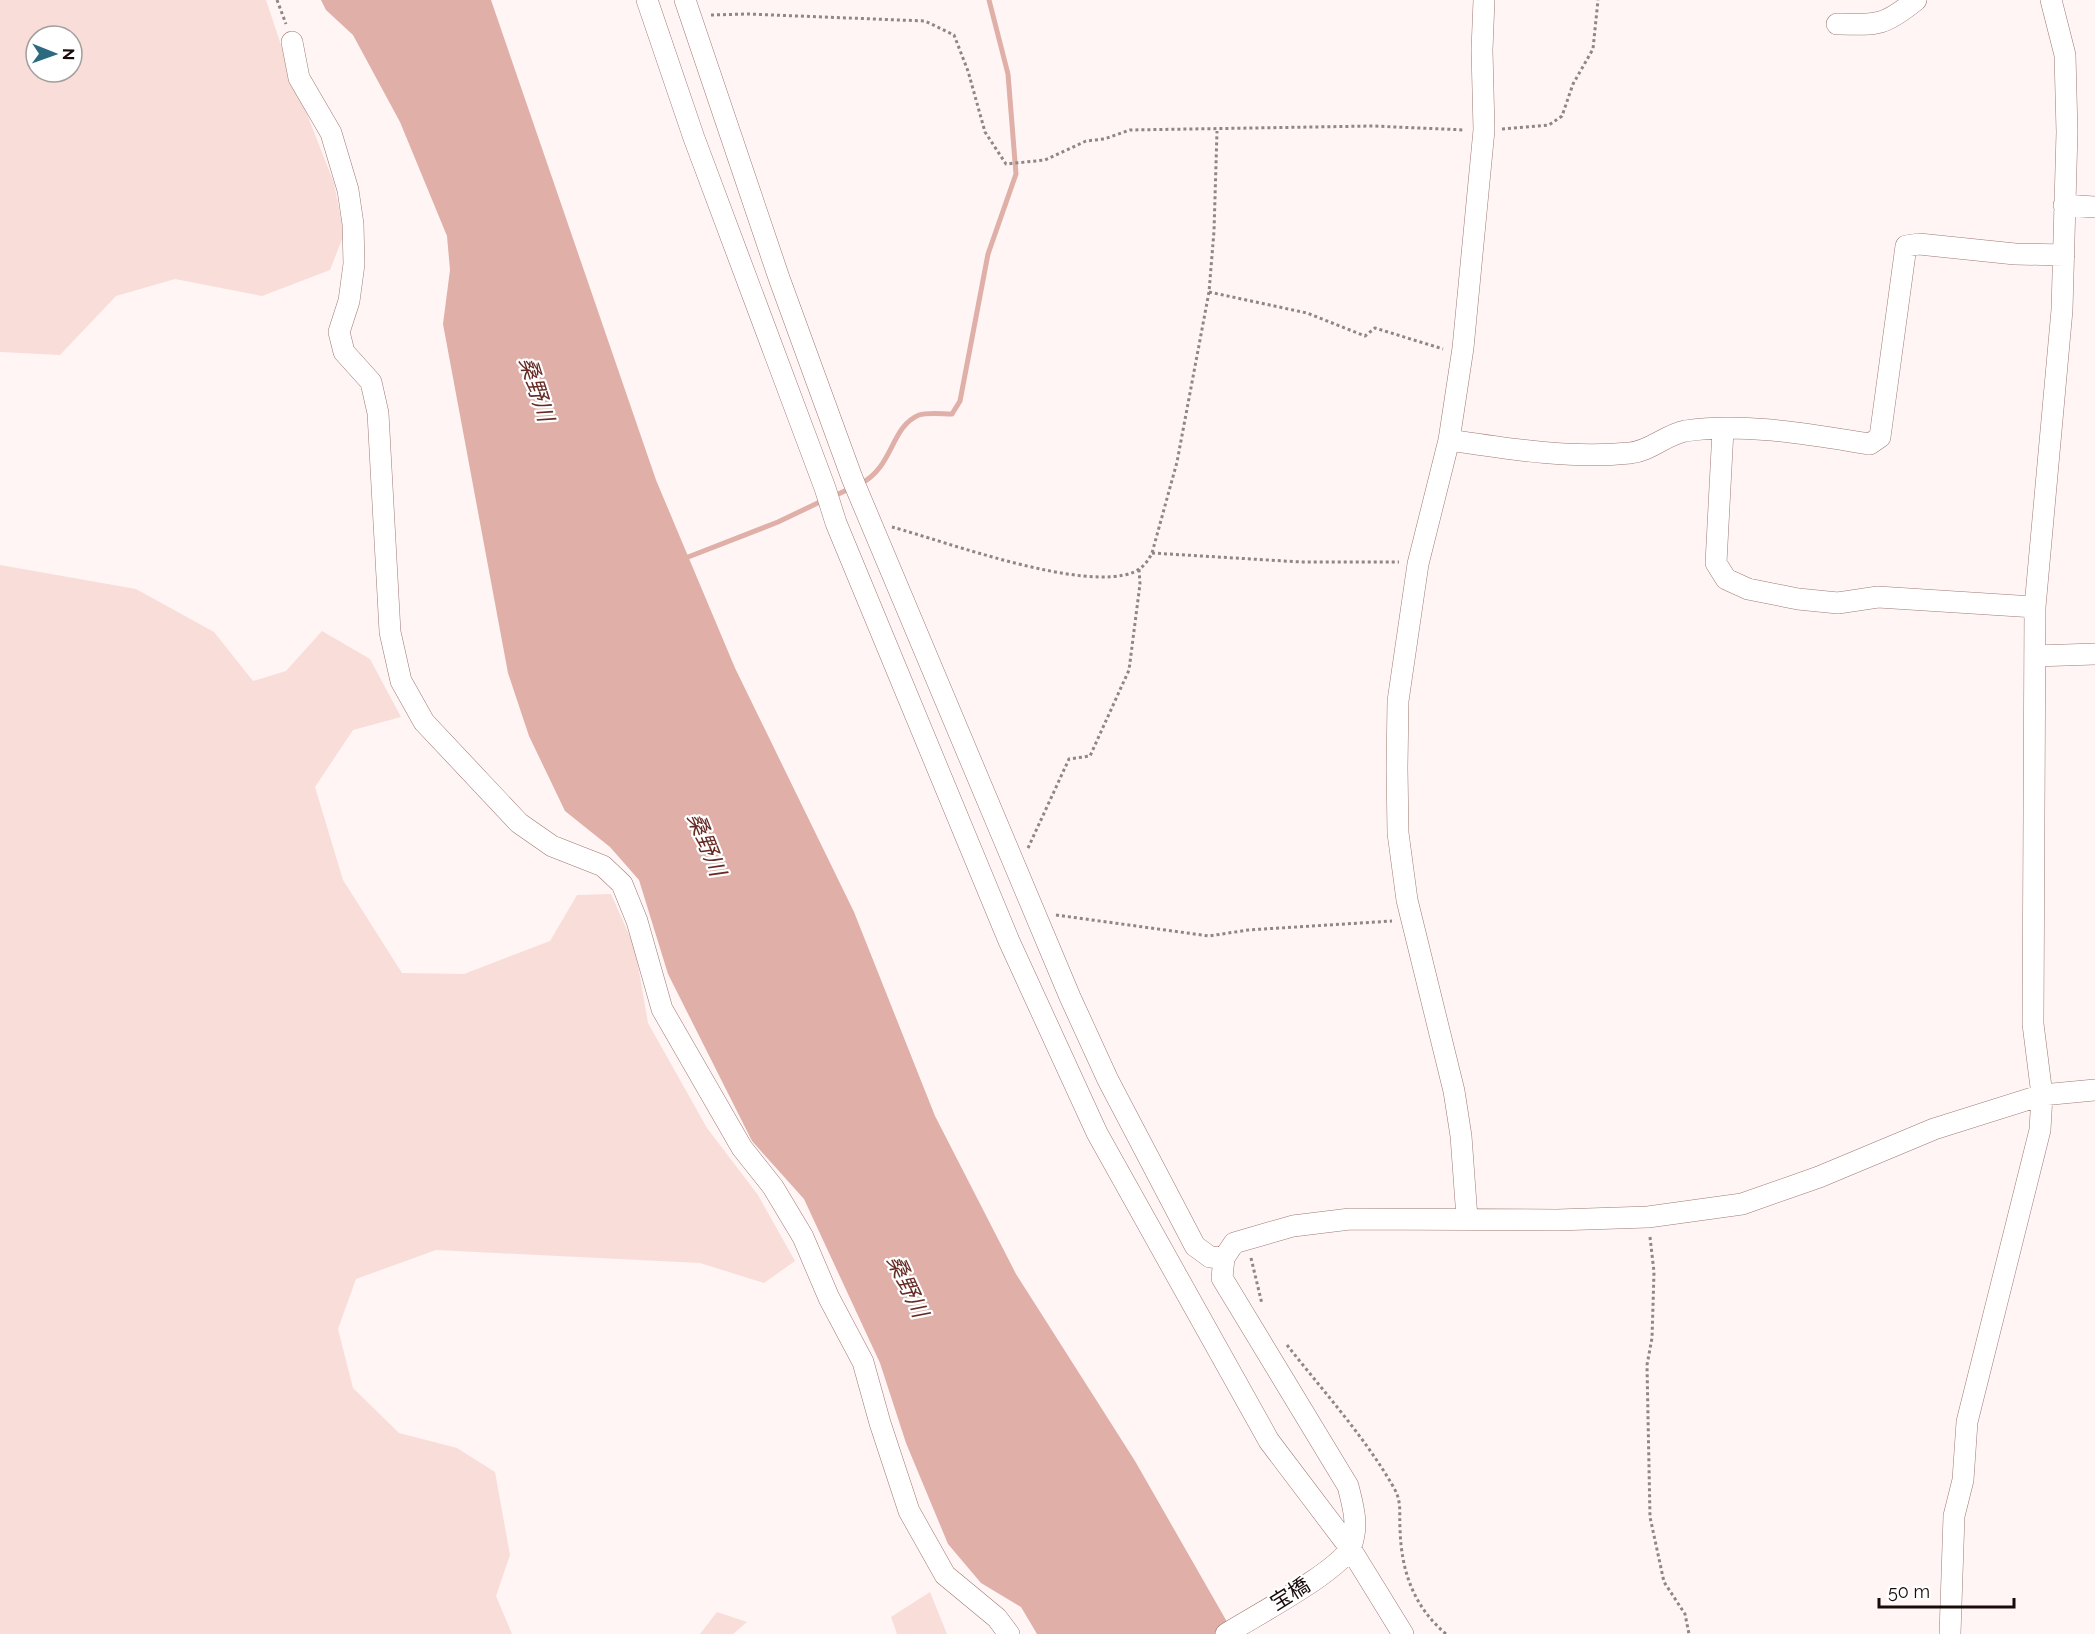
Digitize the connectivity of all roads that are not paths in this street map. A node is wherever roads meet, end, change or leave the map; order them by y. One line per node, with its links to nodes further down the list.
1 (647, 0): 20 (street)
2 (684, 0): 19 (street)
3 (1484, 0): 12 (street)
4 (1916, 0): 6 (street)
5 (2051, 0): 8 (street)
6 (1837, 24)
7 (292, 42): 21 (street)
8 (2064, 205): 9 (street); 10 (street)
9 (2095, 207)
10 (2064, 255): 11 (street); 13 (street)
11 (1723, 430): 12 (street); 13 (street)
12 (1449, 440): 18 (street)
13 (2035, 607): 15 (street)
14 (2095, 654): 15 (street)
15 (2035, 656): 17 (street)
16 (2095, 1090): 17 (street)
17 (2042, 1095): 18 (street); 24 (street)
18 (1467, 1218): 19 (street)
19 (1224, 1258): 20 (street)
20 (1350, 1548): 22 (street, 宝橋); 23 (street)
21 (1009, 1634)
22 (1226, 1634)
23 (1403, 1634)
24 (1950, 1634)

